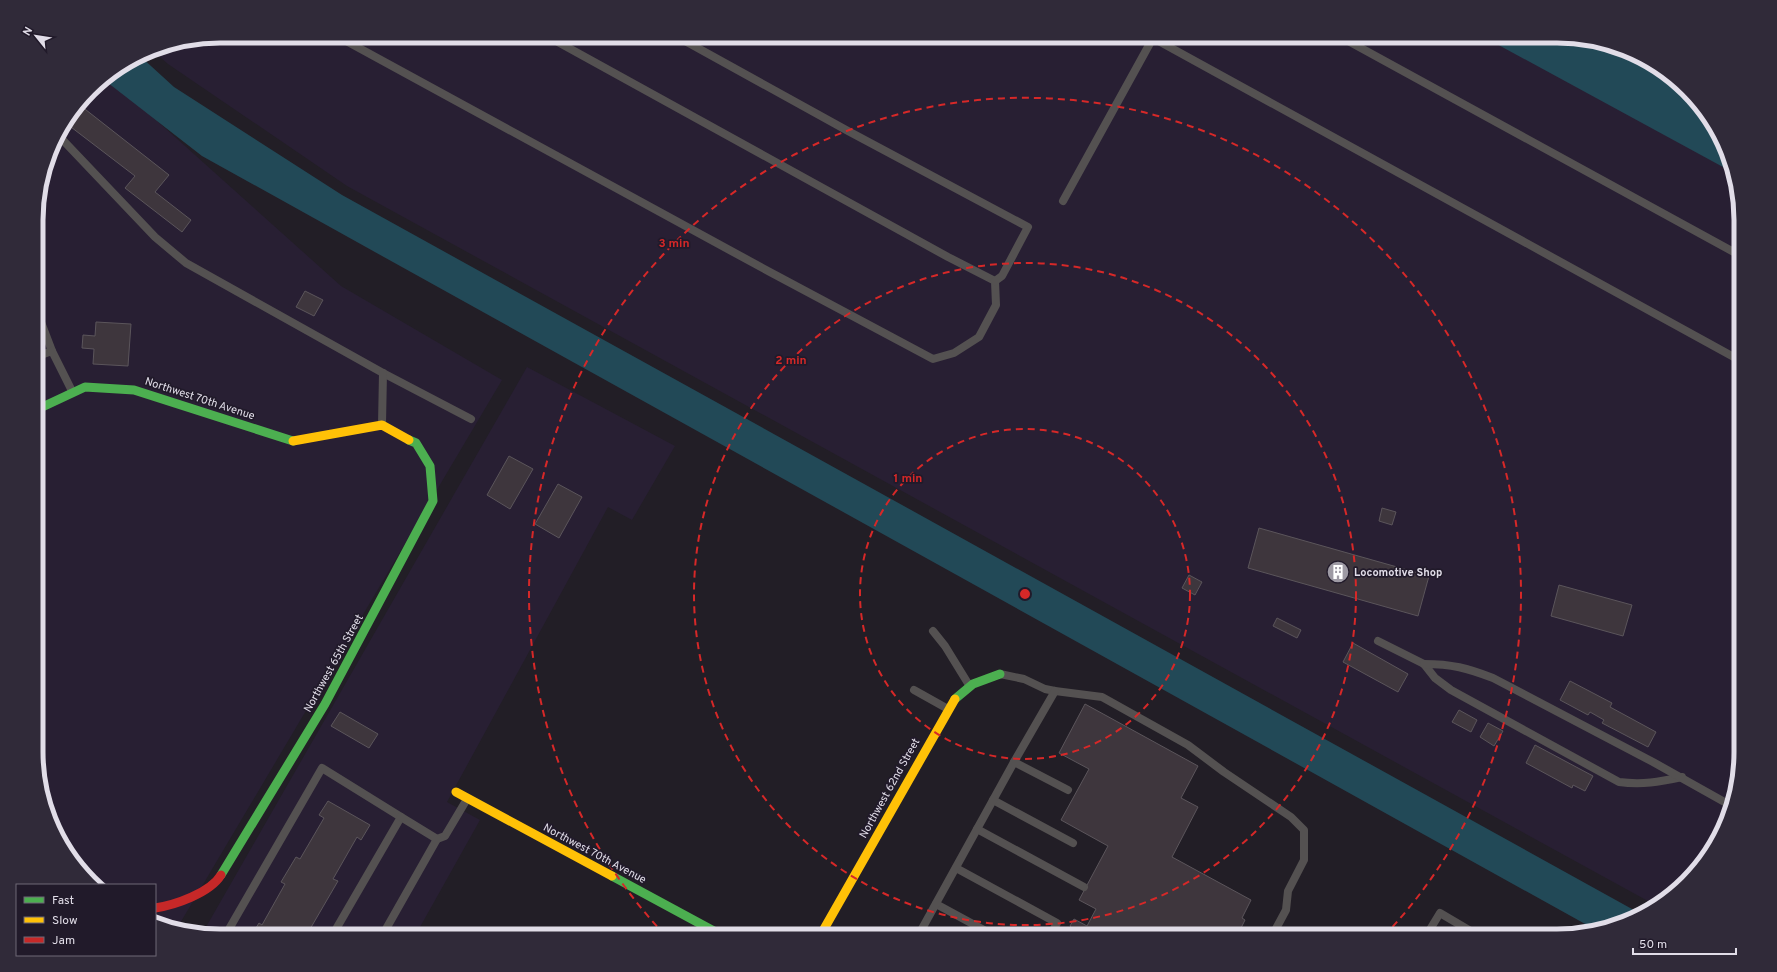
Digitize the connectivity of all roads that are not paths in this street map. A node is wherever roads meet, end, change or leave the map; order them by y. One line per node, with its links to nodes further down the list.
1 (350, 43): 10 (lane)
2 (559, 43): 10 (lane)
3 (689, 43): 10 (lane)
4 (1150, 43): 8 (lane)
5 (1164, 43): 14 (lane)
6 (1352, 43): 9 (lane)
7 (62, 140): 15 (lane)
8 (1063, 200)
9 (1734, 252)
10 (995, 281)
11 (43, 327): 12 (lane)
12 (52, 351): 13 (lane); 16 (lane)
13 (43, 354)
14 (1734, 357)
15 (383, 373): 18 (lane); 19 (lane)
16 (73, 393): 17 (street, Northwest 70th Avenue); 19 (street, Northwest 70th Avenue)
17 (43, 407)
18 (471, 419)
19 (382, 425): 42 (street, Northwest 65th Street)
20 (933, 631): 24 (lane)
21 (1378, 641): 22 (lane)
22 (1424, 664): 29 (lane); 29 (lane)
23 (1000, 674): 24 (street, Northwest 62nd Street); 26 (lane)
24 (969, 685): 27 (street, Northwest 62nd Street)
25 (914, 690): 27 (lane)
26 (1055, 691): 28 (lane); 51 (lane)
27 (948, 709): 47 (street, Northwest 62nd Street)
28 (1014, 762): 30 (lane); 33 (lane)
29 (1682, 778): 34 (lane)
30 (1068, 790)
31 (456, 792): 32 (street, Northwest 70th Avenue)
32 (467, 798): 37 (lane); 46 (street, Northwest 70th Avenue)
33 (993, 800): 36 (lane); 38 (lane)
34 (1727, 803)
35 (401, 817): 37 (lane); 43 (lane); 44 (lane)
36 (977, 829): 39 (lane); 40 (lane)
37 (437, 839): 45 (lane)
38 (1073, 843)
39 (956, 868): 41 (lane); 50 (lane)
40 (1084, 887)
41 (936, 904): 48 (lane); 49 (lane)
42 (156, 908)
43 (229, 929)
44 (336, 929)
45 (386, 929)
46 (710, 929)
47 (824, 929)
48 (922, 929)
49 (982, 929)
50 (1054, 929)
51 (1276, 929)
52 (1430, 929): 53 (lane)
53 (1467, 929)

